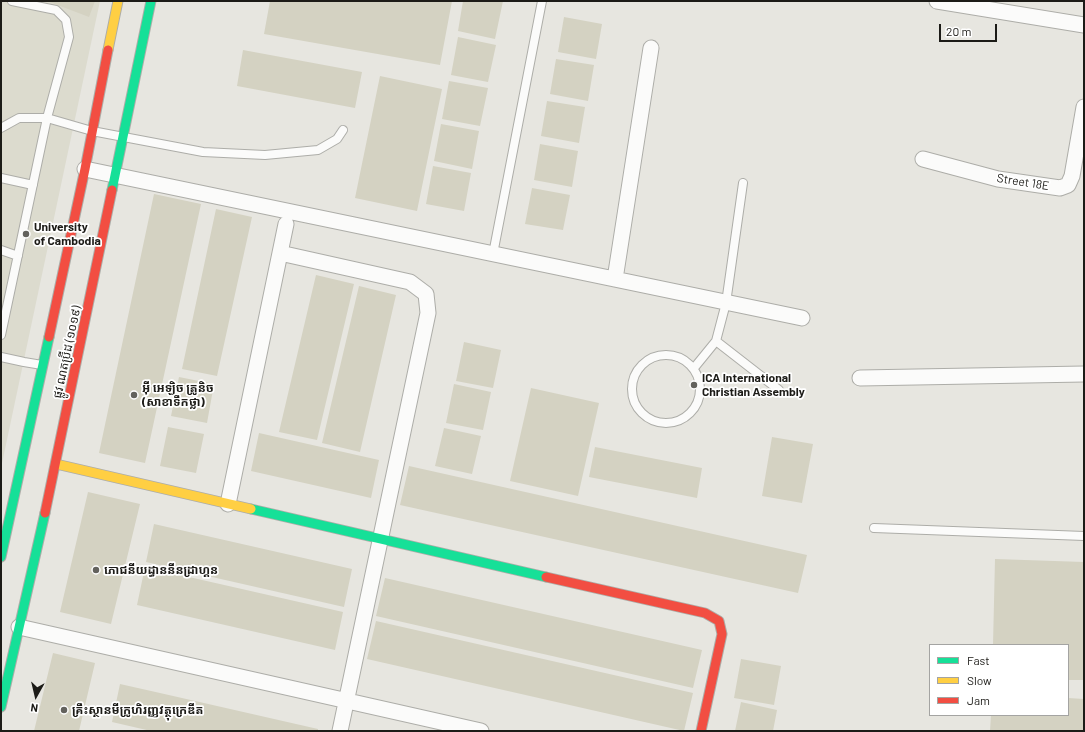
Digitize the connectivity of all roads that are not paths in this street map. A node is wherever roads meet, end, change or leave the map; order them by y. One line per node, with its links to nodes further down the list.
1 (12, 1): 9 (lane)
2 (118, 1): 12 (main road, ផ្លូវ ណតប្រ៊ីដ (១០១៩))
3 (151, 1): 13 (main road, ផ្លូវ ណតប្រ៊ីដ (១០១៩))
4 (542, 1): 23 (lane)
5 (937, 1): 6 (street)
6 (1084, 25)
7 (652, 48): 25 (street)
8 (1084, 106): 14 (street, Street 18E)
9 (47, 118): 10 (lane); 12 (lane); 19 (lane)
10 (1, 128)
11 (344, 130): 13 (lane)
12 (92, 131): 13 (lane); 15 (main road, ផ្លូវ ណតប្រ៊ីដ (១០១៩))
13 (124, 137): 16 (main road, ផ្លូវ ណតប្រ៊ីដ (១០១៩))
14 (923, 159)
15 (85, 169): 16 (street); 31 (main road, ផ្លូវ ណតប្រ៊ីដ (១០១៩))
16 (116, 176): 20 (street); 36 (main road, ផ្លូវ ណតប្រ៊ីដ (១០១៩))
17 (1, 178): 19 (lane)
18 (743, 183): 26 (lane)
19 (33, 185): 24 (lane)
20 (287, 218): 22 (street); 23 (street)
21 (1, 250): 24 (lane)
22 (280, 253): 37 (street); 41 (street)
23 (492, 254): 25 (street)
24 (18, 256): 28 (lane)
25 (615, 280): 26 (street)
26 (726, 302): 27 (street); 29 (lane)
27 (802, 318)
28 (1, 335)
29 (716, 341): 32 (lane); 35 (lane)
30 (1, 357): 31 (lane)
31 (43, 365): 39 (main road, ផ្លូវ ណតប្រ៊ីដ (១០១៩))
32 (694, 368): 32 (lane)
33 (1084, 374): 34 (street)
34 (860, 378)
35 (779, 390)
36 (56, 464): 37 (main road); 43 (main road, ផ្លូវ ណតប្រ៊ីដ (១០១៩))
37 (228, 504): 41 (main road)
38 (874, 528): 40 (lane)
39 (4, 529): 42 (main road, ផ្លូវ ណតប្រ៊ីដ (១០១៩))
40 (1084, 536)
41 (380, 539): 44 (street); 48 (main road)
42 (1, 557)
43 (19, 628): 44 (street); 45 (main road, ផ្លូវ ណតប្រ៊ីដ (១០១៩))
44 (346, 701): 46 (street); 47 (street)
45 (1, 708)
46 (340, 731)
47 (481, 731)
48 (701, 731)

